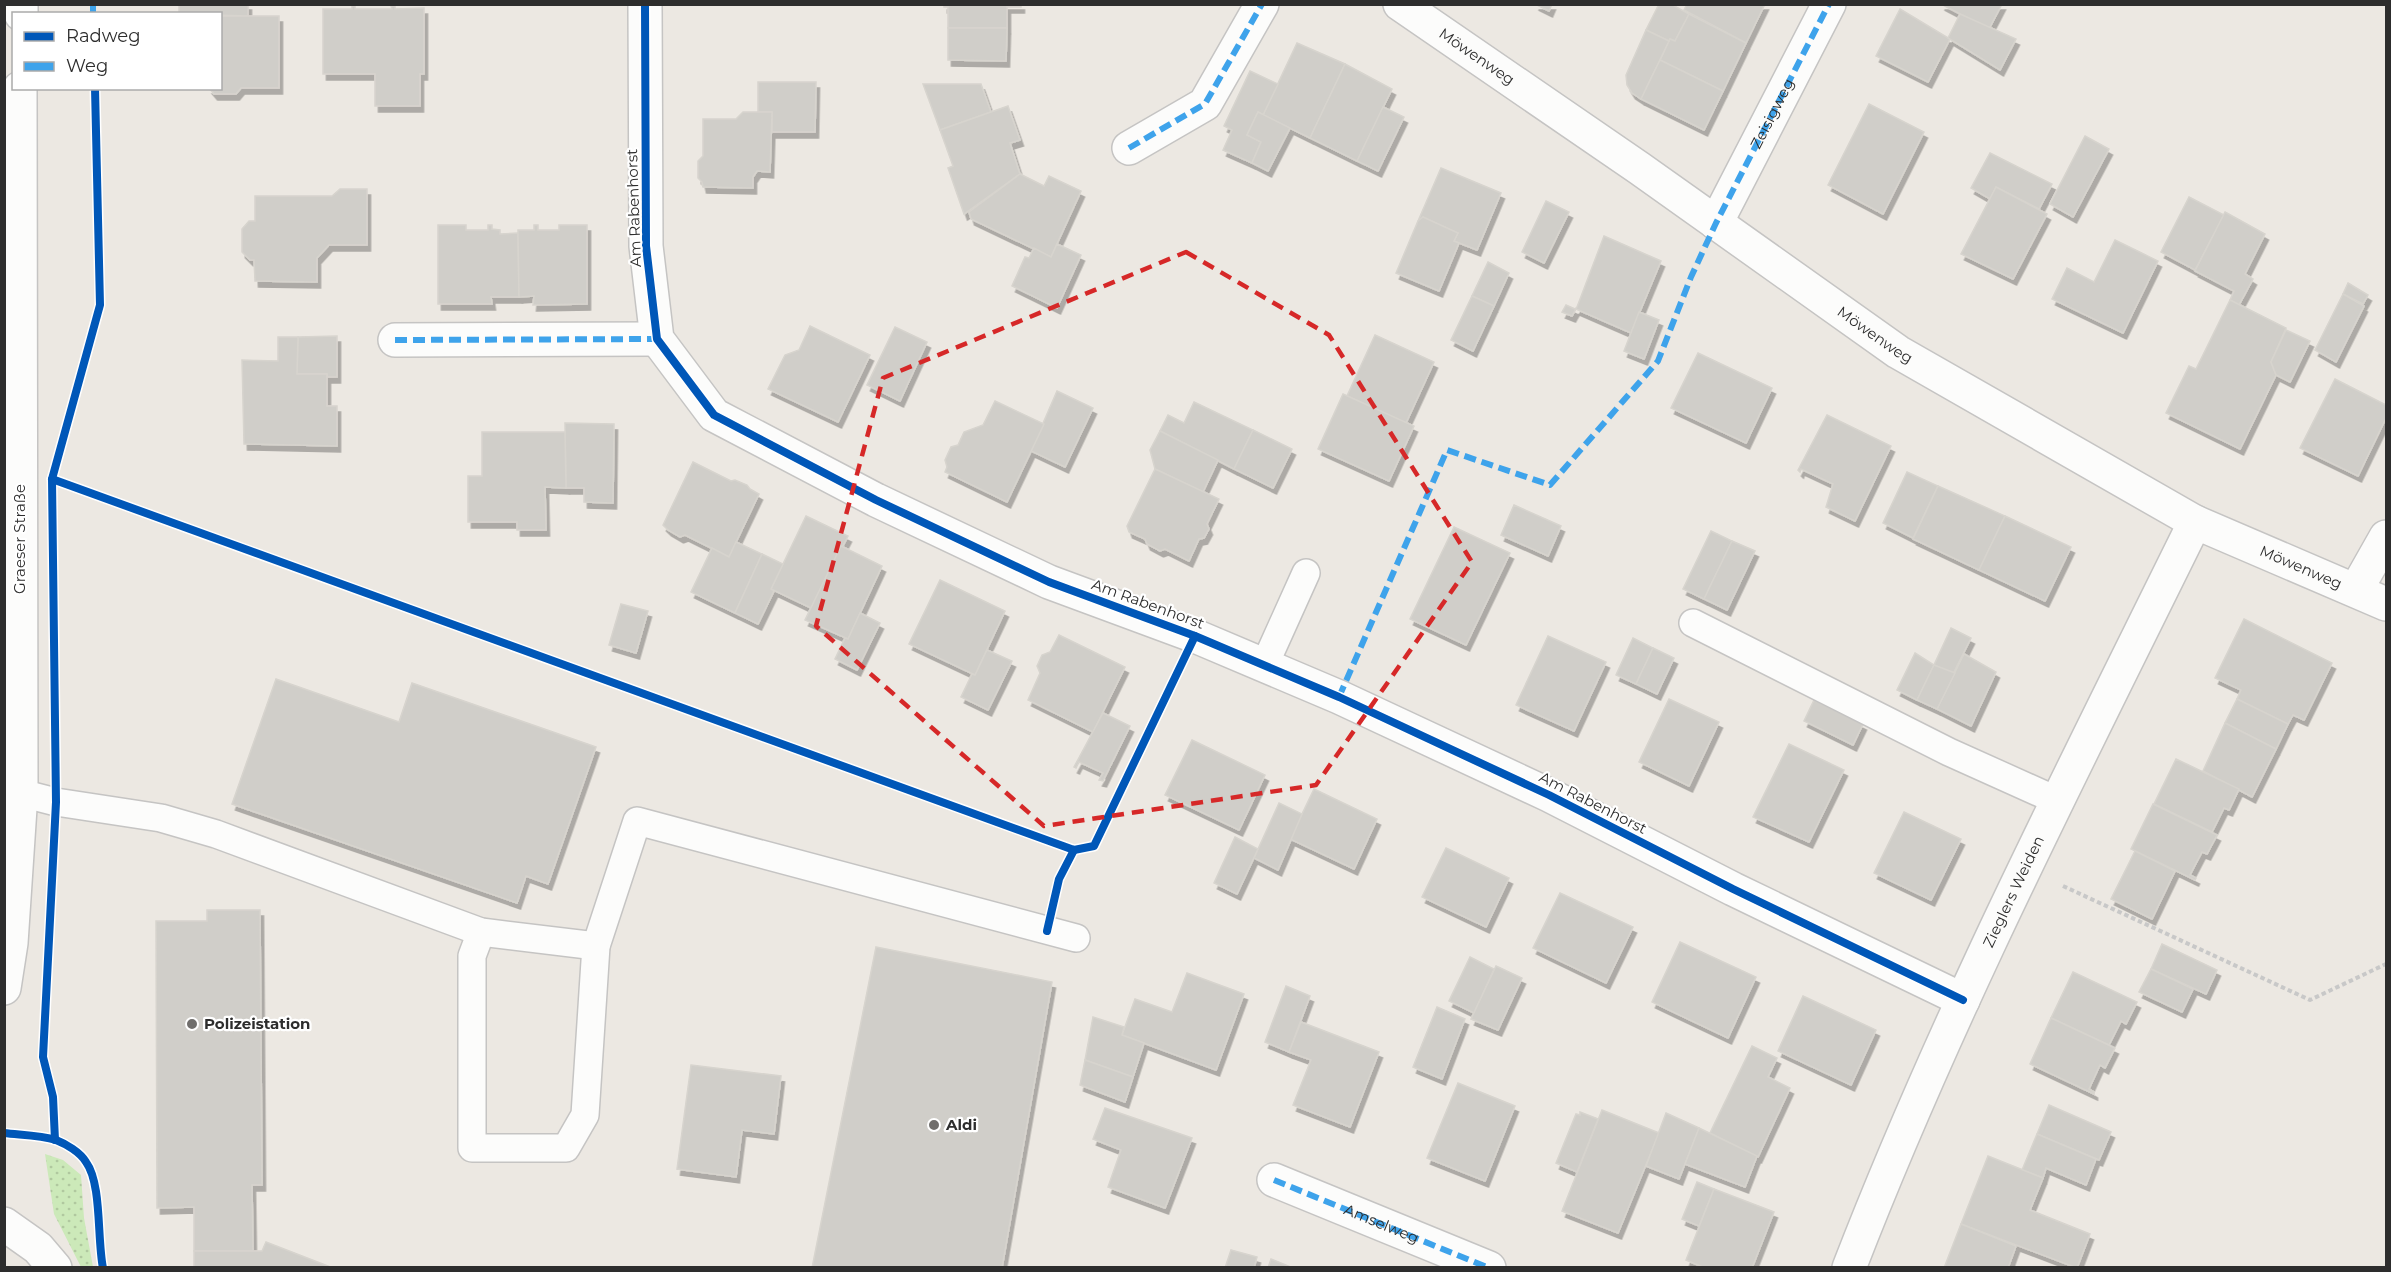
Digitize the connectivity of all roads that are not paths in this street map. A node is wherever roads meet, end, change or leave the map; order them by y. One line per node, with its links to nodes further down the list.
1 (645, 4): 8 (street, Am Rabenhorst)
2 (1262, 4): 6 (street)
3 (1400, 4): 7 (street, Möwenweg)
4 (1829, 4): 7 (street, Zeisigweg)
5 (21, 90): 17 (street, Graeser Straße)
6 (1129, 148)
7 (1716, 223): 10 (street, Möwenweg)
8 (657, 339): 9 (street); 16 (street, Am Rabenhorst)
9 (395, 340)
10 (2195, 522): 13 (street, Möwenweg); 18 (street, Zieglers Weiden)
11 (2386, 537): 13 (street)
12 (1306, 573): 16 (lane)
13 (2356, 590): 14 (street, Möwenweg)
14 (2386, 604)
15 (1693, 623): 18 (lane)
16 (1265, 664): 23 (street, Am Rabenhorst)
17 (21, 793): 19 (lane); 22 (street, Graeser Straße)
18 (2058, 801): 23 (street, Zieglers Weiden)
19 (481, 932): 21 (lane); 21 (lane)
20 (1076, 938): 21 (lane)
21 (596, 946)
22 (4, 988)
23 (1963, 1000): 28 (street, Zieglers Weiden)
24 (1274, 1180): 27 (street, Amselweg)
25 (4, 1224): 26 (street)
26 (55, 1268)
27 (1489, 1268)
28 (1849, 1268)

